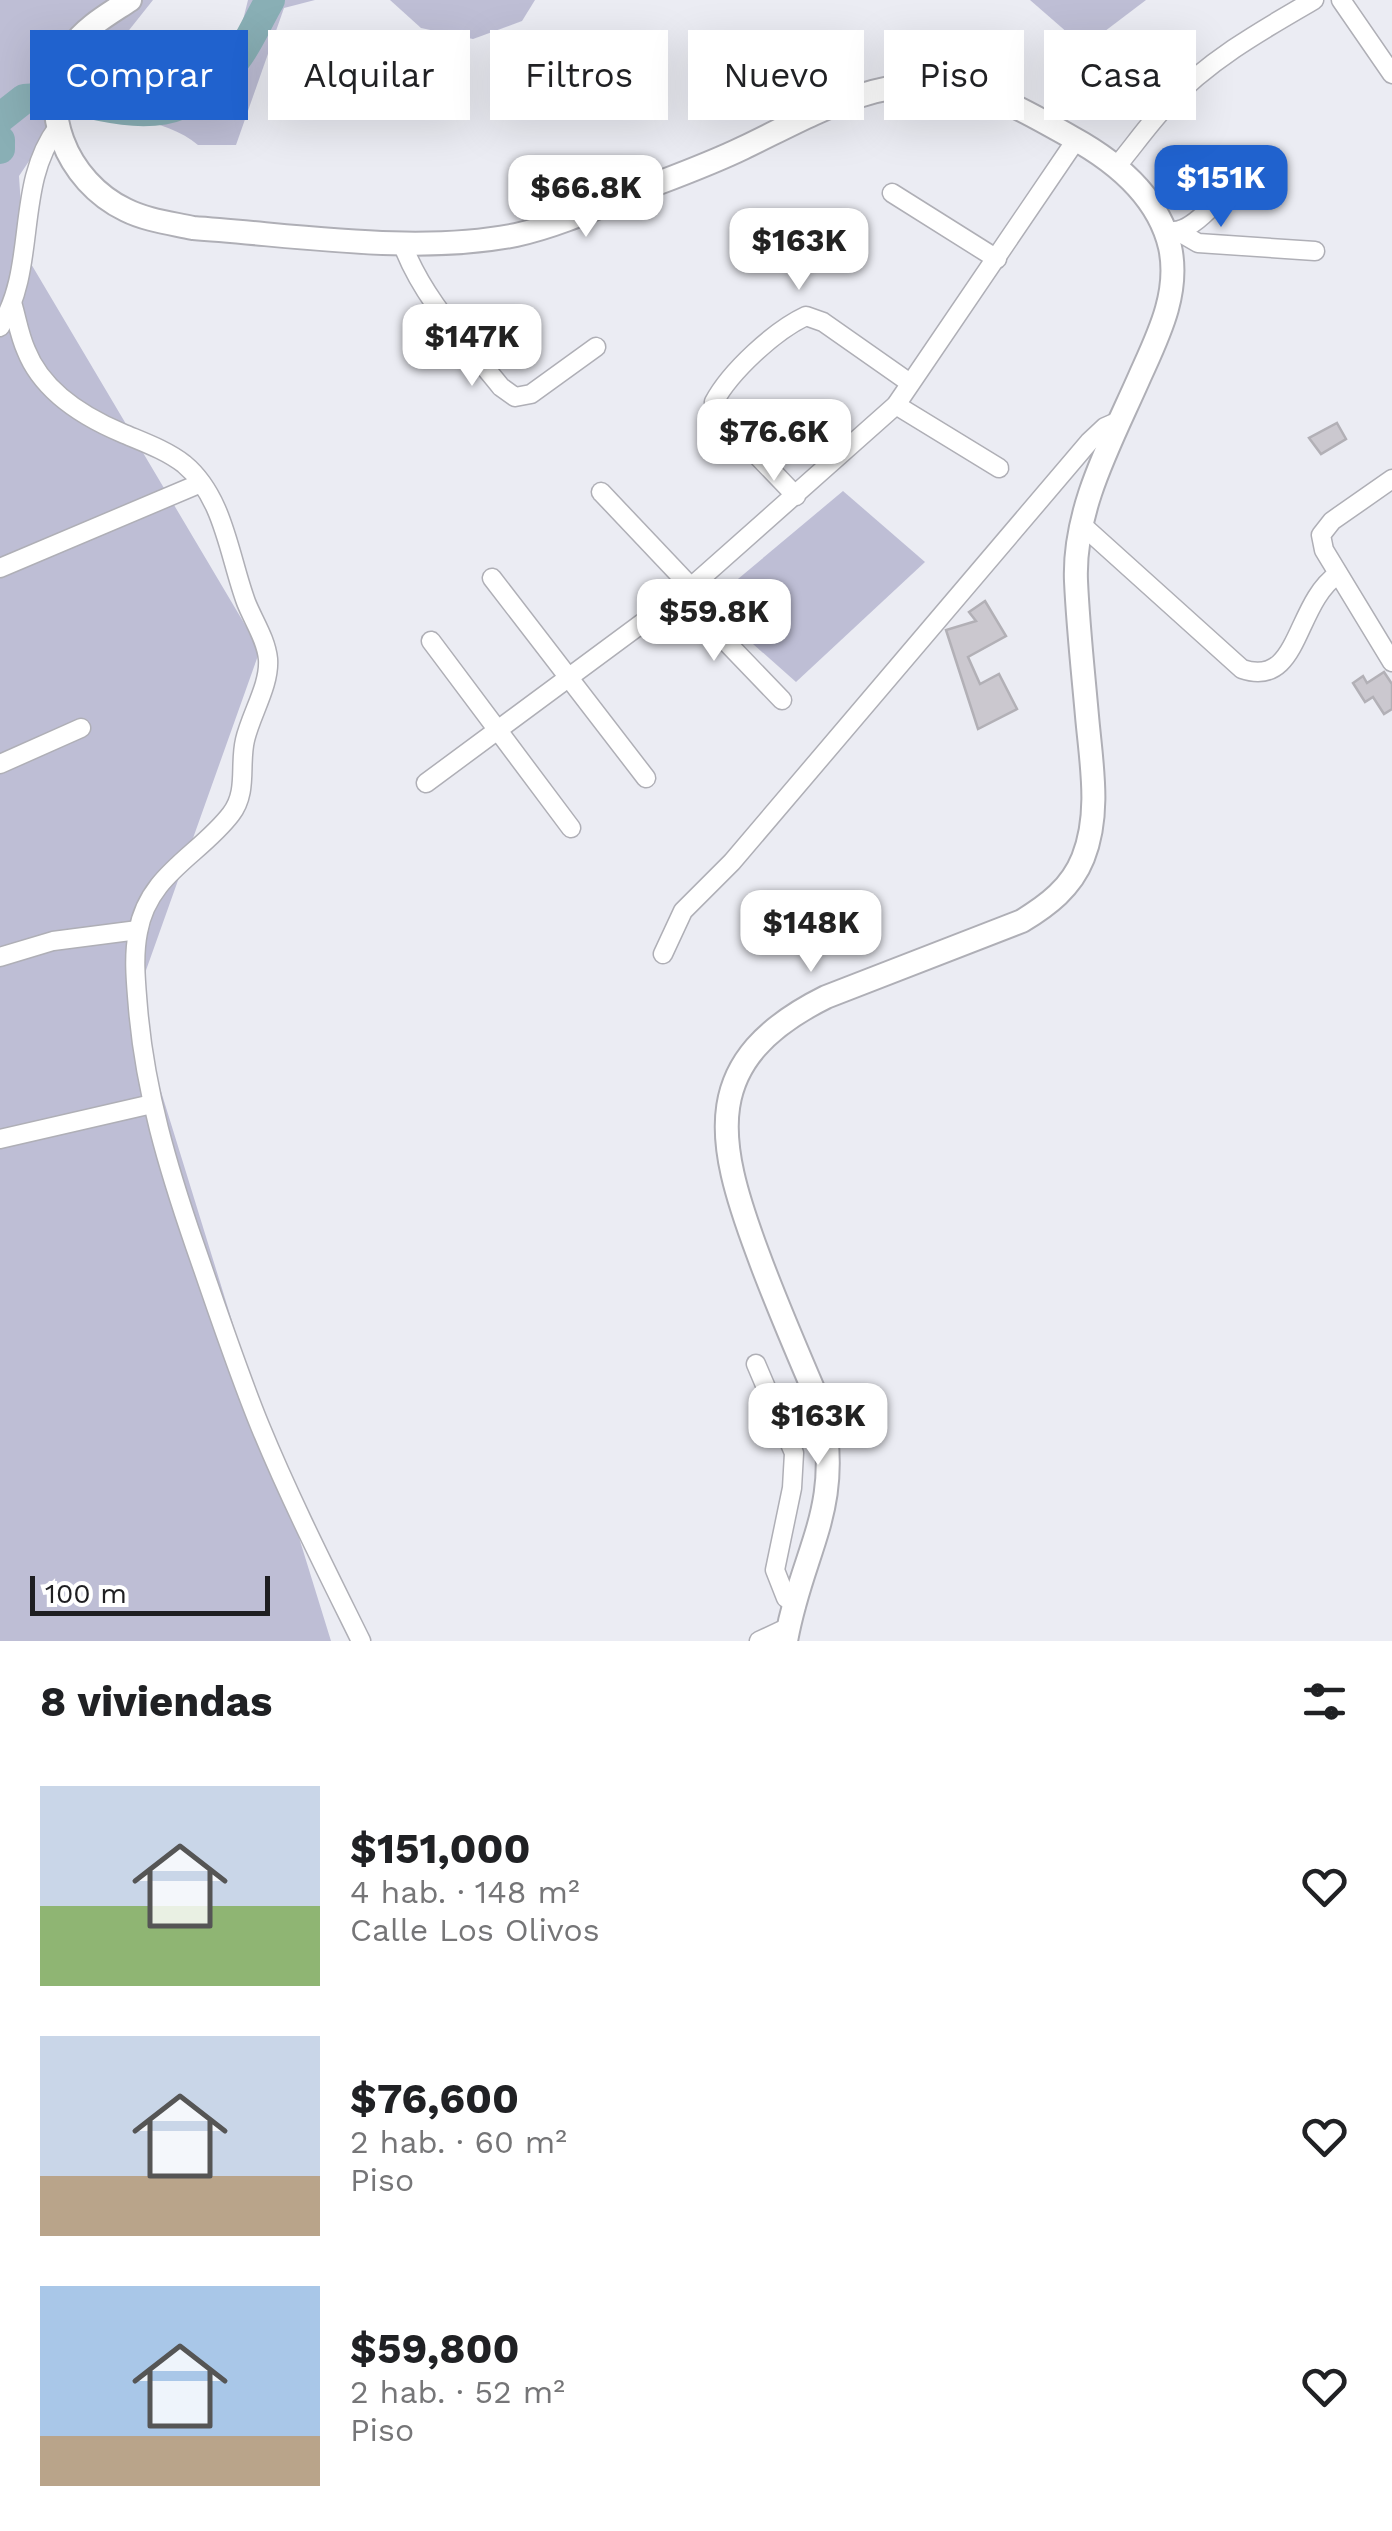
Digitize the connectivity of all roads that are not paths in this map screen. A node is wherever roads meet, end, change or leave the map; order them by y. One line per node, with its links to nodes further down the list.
1 (130, 0): 5 (street)
2 (1314, 0): 8 (street)
3 (1341, 0): 4 (street)
4 (1392, 74)
5 (58, 128): 11 (street); 14 (street)
6 (1076, 140): 8 (street); 11 (street); 13 (street)
7 (1250, 161): 10 (street)
8 (1116, 167): 10 (street)
9 (892, 193): 13 (street)
10 (1171, 230): 12 (street); 19 (street)
11 (402, 242): 16 (street)
12 (1315, 251)
13 (996, 260): 17 (street)
14 (14, 306): 15 (street); 22 (street)
15 (0, 327)
16 (596, 347)
17 (910, 383): 18 (street); 24 (street)
18 (896, 405): 20 (street); 24 (street)
19 (1121, 420): 25 (street); 42 (street)
20 (999, 468)
21 (1392, 478): 27 (street)
22 (201, 483): 26 (street); 41 (street)
23 (601, 492): 29 (street)
24 (796, 496): 29 (street)
25 (1081, 524): 27 (street); 47 (street)
26 (0, 568)
27 (1338, 574): 30 (street)
28 (492, 578): 33 (street)
29 (686, 591): 33 (street); 34 (street)
30 (1384, 632): 32 (street)
31 (431, 641): 36 (street)
32 (1392, 662)
33 (570, 677): 36 (street); 38 (street)
34 (782, 700)
35 (82, 728): 37 (street)
36 (498, 730): 39 (street); 40 (street)
37 (0, 764)
38 (646, 778)
39 (426, 783)
40 (571, 828)
41 (138, 930): 43 (street); 44 (street)
42 (663, 954)
43 (0, 957)
44 (152, 1104): 45 (street); 48 (street)
45 (0, 1140)
46 (756, 1364): 47 (street)
47 (790, 1624): 49 (street)
48 (361, 1641)
49 (758, 1641)

